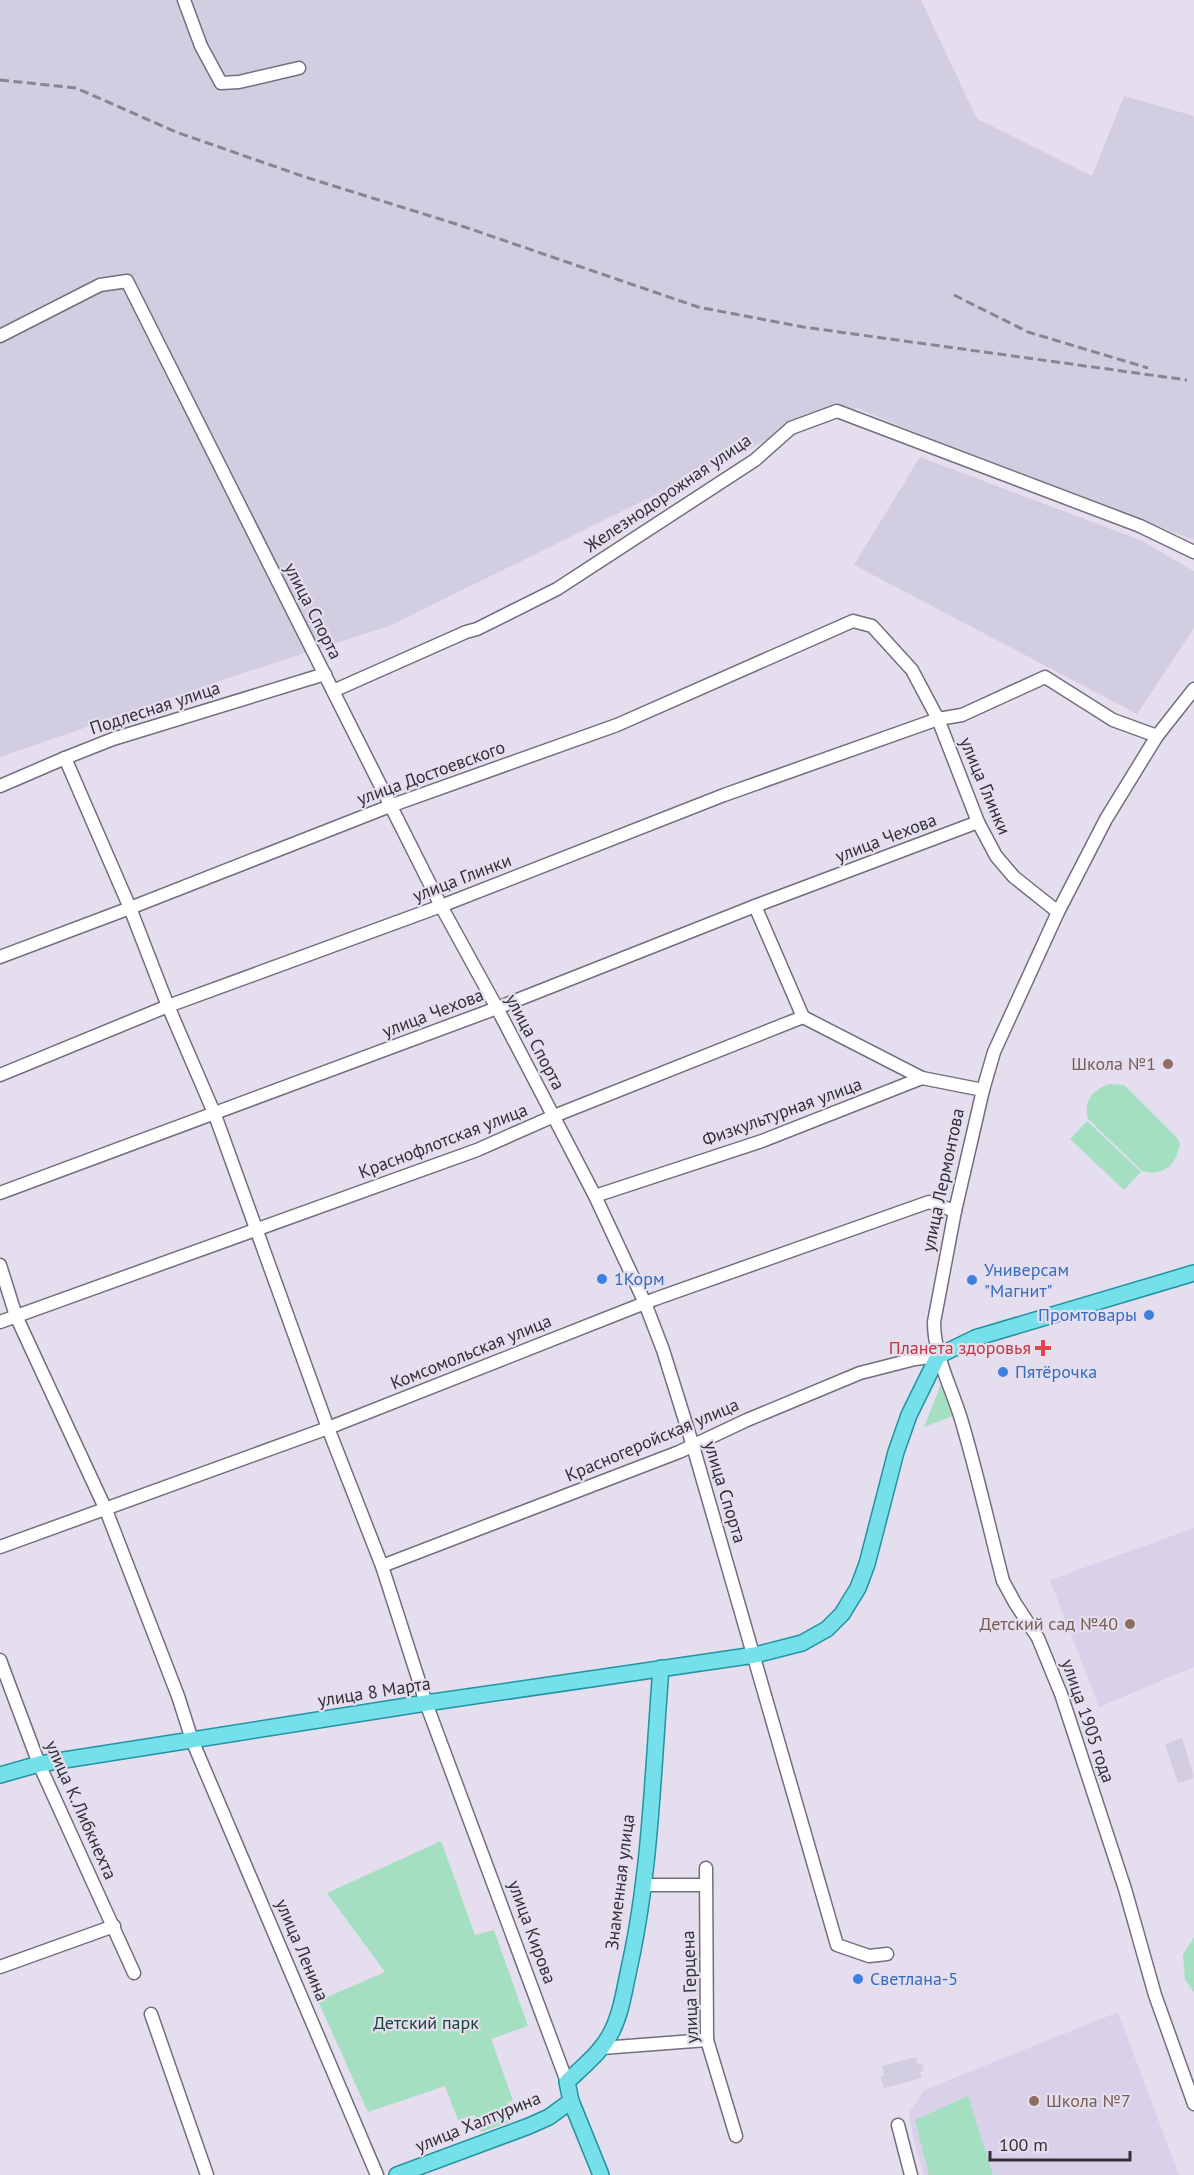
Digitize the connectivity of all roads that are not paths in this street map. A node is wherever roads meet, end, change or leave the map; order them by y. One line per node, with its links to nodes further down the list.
1 (184, 0): 2 (street)
2 (299, 68)
3 (0, 336): 6 (street, улица Спорта)
4 (1194, 552): 8 (street, Железнодорожная улица)
5 (872, 626): 9 (street, улица Глинки); 13 (street, улица Достоевского)
6 (325, 674): 8 (street, улица Спорта); 11 (street, Подлесная улица)
7 (1194, 689): 10 (street, улица Лермонтова)
8 (333, 691): 13 (street, улица Спорта)
9 (938, 719): 10 (street, улица Глинки); 14 (street, улица Глинки); 15 (street, улица Глинки)
10 (1157, 736): 18 (street, улица Лермонтова)
11 (64, 758): 12 (street, Подлесная улица); 17 (street, улица Кирова)
12 (0, 786)
13 (390, 806): 15 (street, улица Спорта); 17 (street, улица Достоевского)
14 (978, 822): 16 (street, улица Чехова); 18 (street, улица Глинки)
15 (441, 906): 20 (street, улица Глинки); 21 (street, улица Спорта)
16 (755, 906): 21 (street, улица Чехова); 22 (street)
17 (130, 908): 19 (street, улица Достоевского); 20 (street, улица Кирова)
18 (1058, 912): 25 (street, улица Лермонтова)
19 (0, 957)
20 (168, 1006): 23 (street, улица Глинки); 26 (street, улица Кирова)
21 (497, 1008): 26 (street, улица Чехова); 27 (street, улица Спорта)
22 (803, 1017): 24 (street); 27 (street, Краснофлотская улица)
23 (0, 1075)
24 (922, 1078): 25 (street); 29 (street, Физкультурная улица)
25 (983, 1090): 30 (street, улица Лермонтова)
26 (215, 1115): 28 (street, улица Чехова); 31 (street, улица Кирова)
27 (554, 1116): 29 (street, улица Спорта); 31 (street, Краснофлотская улица)
28 (0, 1193)
29 (595, 1196): 34 (street, улица Спорта)
30 (955, 1211): 34 (street, Комсомольская улица); 37 (street, улица Лермонтова)
31 (256, 1231): 35 (street, Краснофлотская улица); 38 (street, улица Кирова)
32 (0, 1265): 35 (street, улица Ленина)
33 (1192, 1279): 37 (main road)
34 (645, 1303): 38 (street, Комсомольская улица); 39 (street, улица Спорта)
35 (16, 1316): 36 (street, Краснофлотская улица); 40 (street, улица Ленина)
36 (0, 1322)
37 (938, 1356): 39 (street, Красногеройская улица); 43 (main road); 62 (street, улица 1905 года)
38 (328, 1428): 40 (street, Комсомольская улица); 42 (street, улица Кирова)
39 (693, 1446): 42 (street, Красногеройская улица); 43 (street, улица Спорта)
40 (106, 1510): 41 (street, Комсомольская улица); 47 (street, улица Ленина)
41 (0, 1547)
42 (382, 1566): 46 (street, улица Кирова)
43 (755, 1655): 45 (main road, улица 8 Марта); 54 (street, улица Спорта)
44 (0, 1660): 48 (street, улица К.Либкнехта)
45 (661, 1668): 46 (main road, улица 8 Марта); 51 (main road, Знаменная улица)
46 (426, 1703): 47 (main road, улица 8 Марта); 60 (street, улица Кирова)
47 (192, 1740): 48 (main road, улица 8 Марта); 66 (street, улица Ленина)
48 (39, 1764): 49 (main road, улица 8 Марта); 53 (street, улица К.Либкнехта)
49 (0, 1775)
50 (706, 1868): 52 (street, улица Герцена)
51 (643, 1885): 52 (street); 59 (main road, Знаменная улица)
52 (705, 1885): 58 (street, улица Герцена)
53 (114, 1926): 55 (street); 56 (street, улица К.Либкнехта)
54 (887, 1954)
55 (0, 1967)
56 (134, 1973)
57 (151, 2014): 65 (street)
58 (707, 2040): 59 (street); 64 (street, улица Герцена)
59 (602, 2049): 60 (main road, Знаменная улица)
60 (567, 2082): 61 (main road, улица Кирова)
61 (571, 2101): 67 (main road, улица Халтурина); 68 (main road, улица Кирова)
62 (1194, 2104)
63 (898, 2125): 69 (street)
64 (736, 2136)
65 (207, 2175)
66 (377, 2175)
67 (397, 2175)
68 (601, 2175)
69 (911, 2175)

